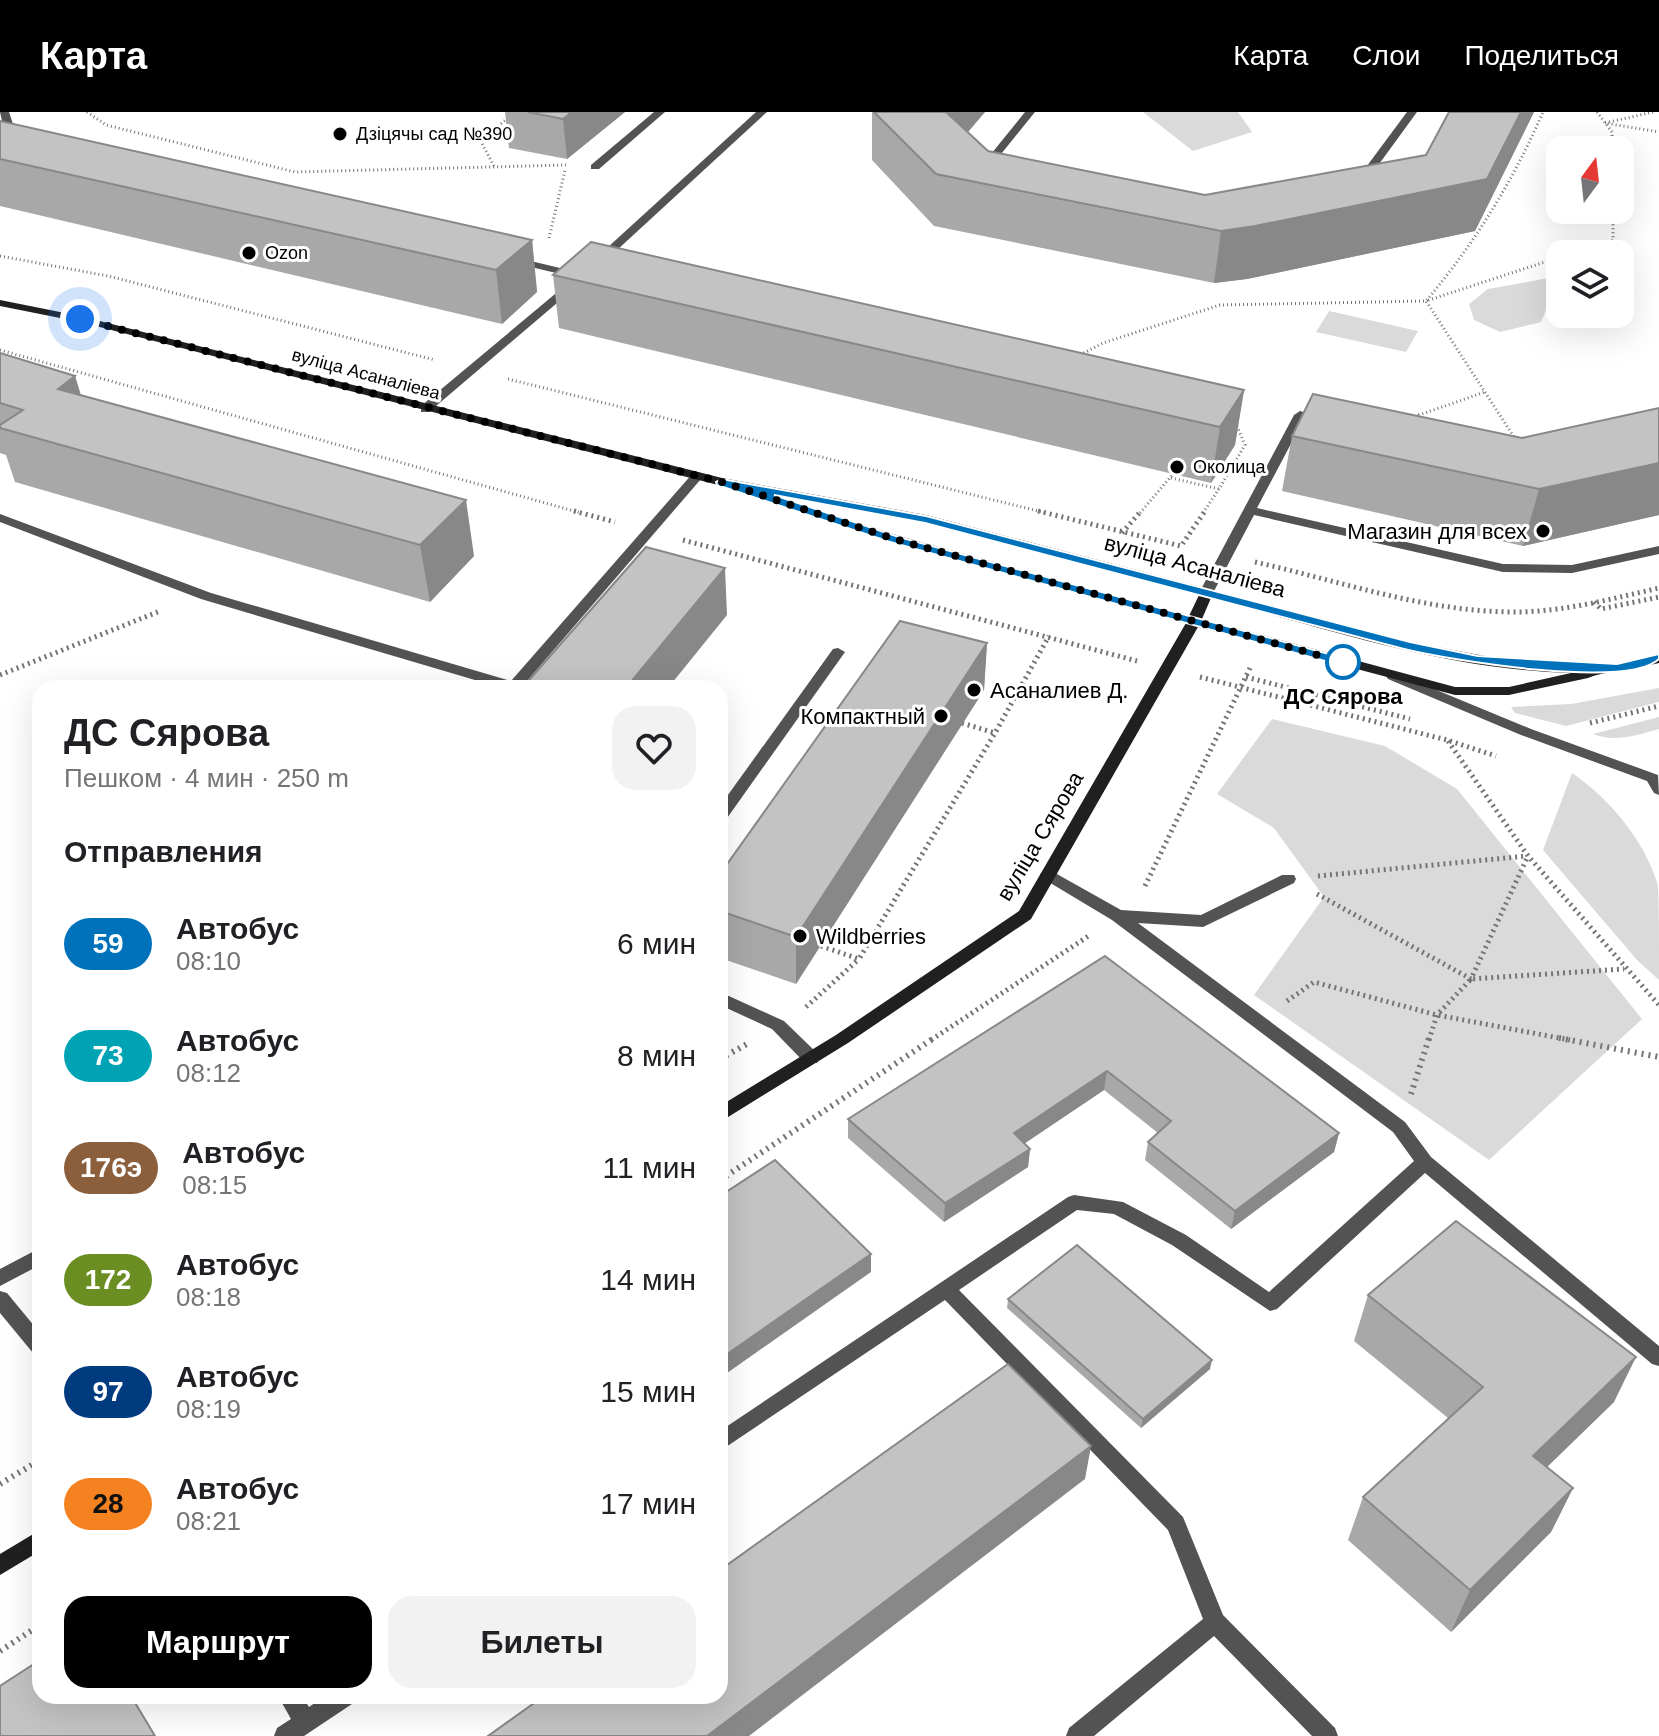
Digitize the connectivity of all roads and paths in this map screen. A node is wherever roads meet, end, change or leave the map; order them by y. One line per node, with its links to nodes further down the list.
1 (4, 112): 14 (lane)
2 (87, 112): 15 (path)
3 (516, 112): 15 (path)
4 (660, 112): 16 (lane)
5 (762, 112): 23 (lane)
6 (1030, 112): 18 (lane)
7 (1412, 112): 17 (lane)
8 (1543, 112): 24 (path)
9 (1597, 112): 11 (path)
10 (1653, 112): 11 (path)
11 (1605, 123): 12 (path); 13 (path)
12 (1659, 132)
13 (1612, 136)
14 (33, 152)
15 (494, 166): 22 (path)
16 (595, 167)
17 (1356, 184)
18 (1011, 185)
19 (0, 256): 28 (path)
20 (496, 256): 22 (lane)
21 (1546, 262): 24 (path)
22 (542, 266): 23 (lane)
23 (583, 276): 31 (lane)
24 (1426, 301): 27 (path); 30 (path)
25 (0, 303): 31 (main road, вуліца Асаналіева)
26 (0, 350): 41 (path)
27 (1076, 358)
28 (441, 361)
29 (504, 378): 42 (path)
30 (1485, 392): 34 (path); 35 (path)
31 (425, 409): 36 (main road, вуліца Асаналіева)
32 (1232, 415): 38 (path)
33 (1331, 421): 39 (lane)
34 (1414, 426)
35 (1521, 448)
36 (697, 476): 37 (main road, вуліца Асаналіева); 41 (lane)
37 (722, 482): 46 (main road, вуліца Асаналіева); 50 (main road, вуліца Асаналіева)
38 (1219, 489): 42 (path); 42 (path)
39 (1249, 510): 43 (lane); 46 (lane)
40 (0, 518): 47 (lane)
41 (648, 531): 51 (path); 62 (lane)
42 (1122, 533)
43 (1659, 550)
44 (1254, 562): 49 (path)
45 (1659, 588): 49 (path)
46 (1206, 593): 50 (main road, вуліца Сярова); 56 (main road, вуліца Асаналіева)
47 (206, 596): 57 (path); 61 (lane)
48 (1659, 597): 49 (path)
49 (1594, 602)
50 (1194, 621): 58 (main road, вуліца Асаналіева); 72 (main road, вуліца Сярова)
51 (1049, 636): 54 (path); 68 (path)
52 (838, 652): 70 (lane)
53 (1659, 659): 56 (main road, вуліца Асаналіева)
54 (1140, 661)
55 (1252, 664): 60 (path)
56 (1617, 668): 58 (main road, вуліца Асаналіева)
57 (0, 675)
58 (1393, 676): 69 (lane)
59 (1199, 677): 63 (path)
60 (1246, 677): 63 (path); 65 (path)
61 (487, 680)
62 (521, 680)
63 (1241, 687): 71 (path); 74 (path)
64 (1659, 706): 67 (path)
65 (1421, 722)
66 (962, 723): 68 (path)
67 (1582, 724)
68 (995, 733): 75 (path)
69 (1657, 781)
70 (728, 806)
71 (1528, 856): 73 (path); 76 (path); 77 (path)
72 (1048, 874): 74 (lane); 83 (main road, вуліца Сярова)
73 (1288, 879): 74 (lane); 77 (path)
74 (1118, 916): 81 (lane); 87 (path)
75 (821, 946)
76 (1625, 969): 77 (path); 79 (path)
77 (1471, 979): 80 (path)
78 (728, 1002): 83 (lane)
79 (1659, 1005)
80 (1437, 1015): 81 (path); 82 (path); 85 (path)
81 (1256, 1022): 85 (lane)
82 (1659, 1057)
83 (811, 1058): 84 (main road, вуліца Сярова)
84 (728, 1110)
85 (1399, 1127): 86 (lane)
86 (1425, 1162): 90 (lane); 93 (lane)
87 (728, 1175)
88 (32, 1260): 89 (lane)
89 (0, 1278)
90 (946, 1289): 94 (lane); 99 (lane)
91 (0, 1299): 92 (lane)
92 (32, 1337)
93 (1659, 1358)
94 (728, 1437)
95 (32, 1465): 96 (path)
96 (0, 1484)
97 (32, 1545): 98 (main road)
98 (0, 1565)
99 (1215, 1622): 106 (lane); 107 (lane)
100 (32, 1630): 101 (path)
101 (0, 1651)
102 (294, 1704): 104 (lane)
103 (332, 1704): 104 (lane)
104 (306, 1722): 105 (lane)
105 (285, 1736)
106 (1077, 1736)
107 (1327, 1736)

